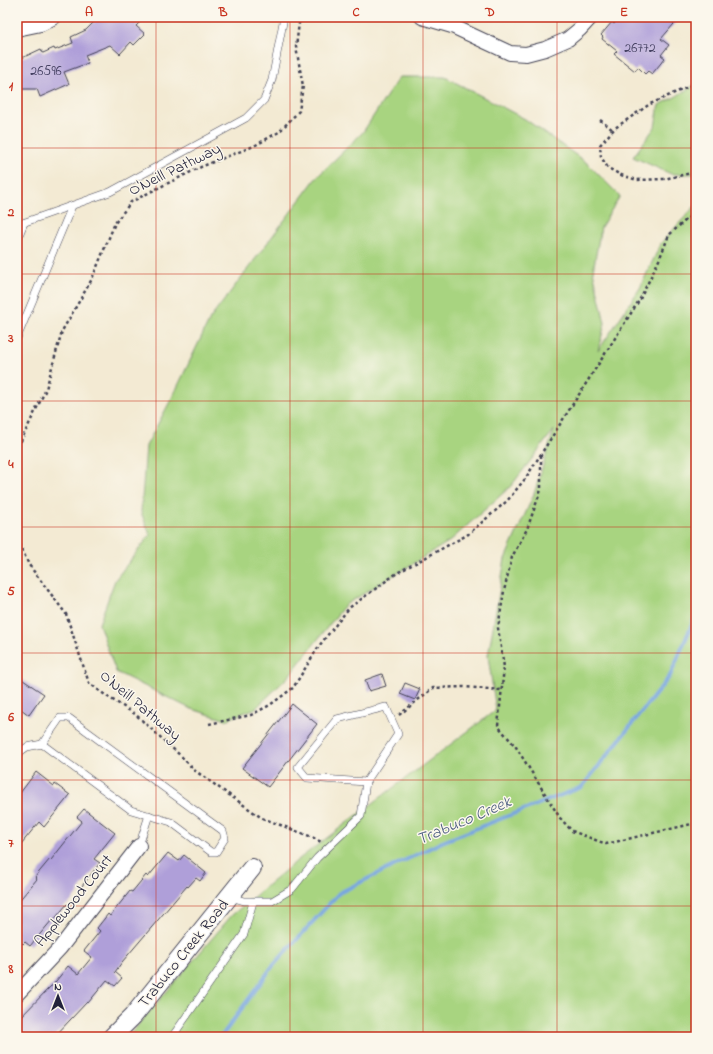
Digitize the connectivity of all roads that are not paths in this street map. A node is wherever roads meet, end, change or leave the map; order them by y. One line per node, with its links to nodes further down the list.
1 (54, 17): 5 (street)
2 (284, 17): 6 (lane)
3 (422, 17): 4 (street)
4 (591, 17)
5 (17, 29)
6 (72, 206): 7 (lane); 9 (lane)
7 (21, 224): 8 (lane)
8 (17, 240)
9 (17, 338)
10 (42, 744): 11 (lane); 13 (lane); 13 (lane)
11 (17, 754)
12 (366, 782): 12 (lane); 17 (lane)
13 (150, 815): 14 (lane)
14 (139, 846): 18 (street, Applewood Court)
15 (252, 868): 16 (street, Trabuco Creek Road)
16 (230, 897): 17 (lane); 19 (street, Trabuco Creek Road)
17 (253, 902): 20 (lane)
18 (17, 994)
19 (112, 1037)
20 (172, 1037)

